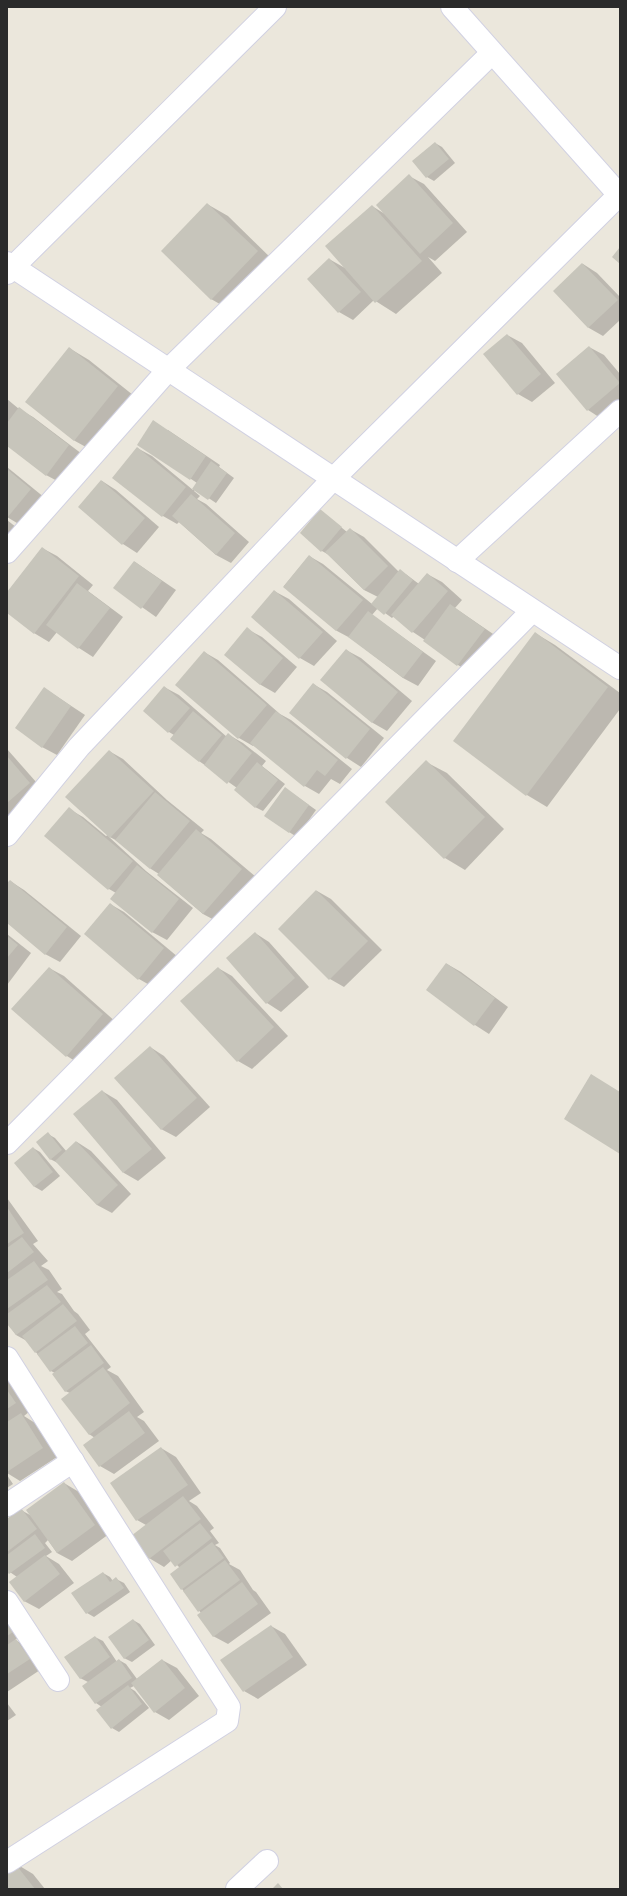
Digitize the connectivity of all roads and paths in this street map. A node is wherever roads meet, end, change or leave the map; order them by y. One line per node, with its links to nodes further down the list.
1 (275, 7): 5 (street)
2 (452, 7): 3 (street)
3 (492, 53): 4 (street); 6 (street)
4 (620, 196): 8 (street)
5 (9, 268): 6 (street)
6 (168, 370): 8 (street); 9 (street)
7 (620, 411): 10 (street)
8 (333, 479): 10 (street); 13 (street)
9 (7, 552)
10 (457, 561): 11 (street)
11 (532, 611): 12 (street); 14 (street)
12 (620, 668)
13 (7, 836)
14 (7, 1143)
15 (7, 1358): 16 (street)
16 (73, 1461): 17 (street); 20 (street)
17 (7, 1505)
18 (7, 1602): 19 (street)
19 (58, 1680)
20 (7, 1862)
21 (267, 1862): 22 (street)
22 (237, 1889)

